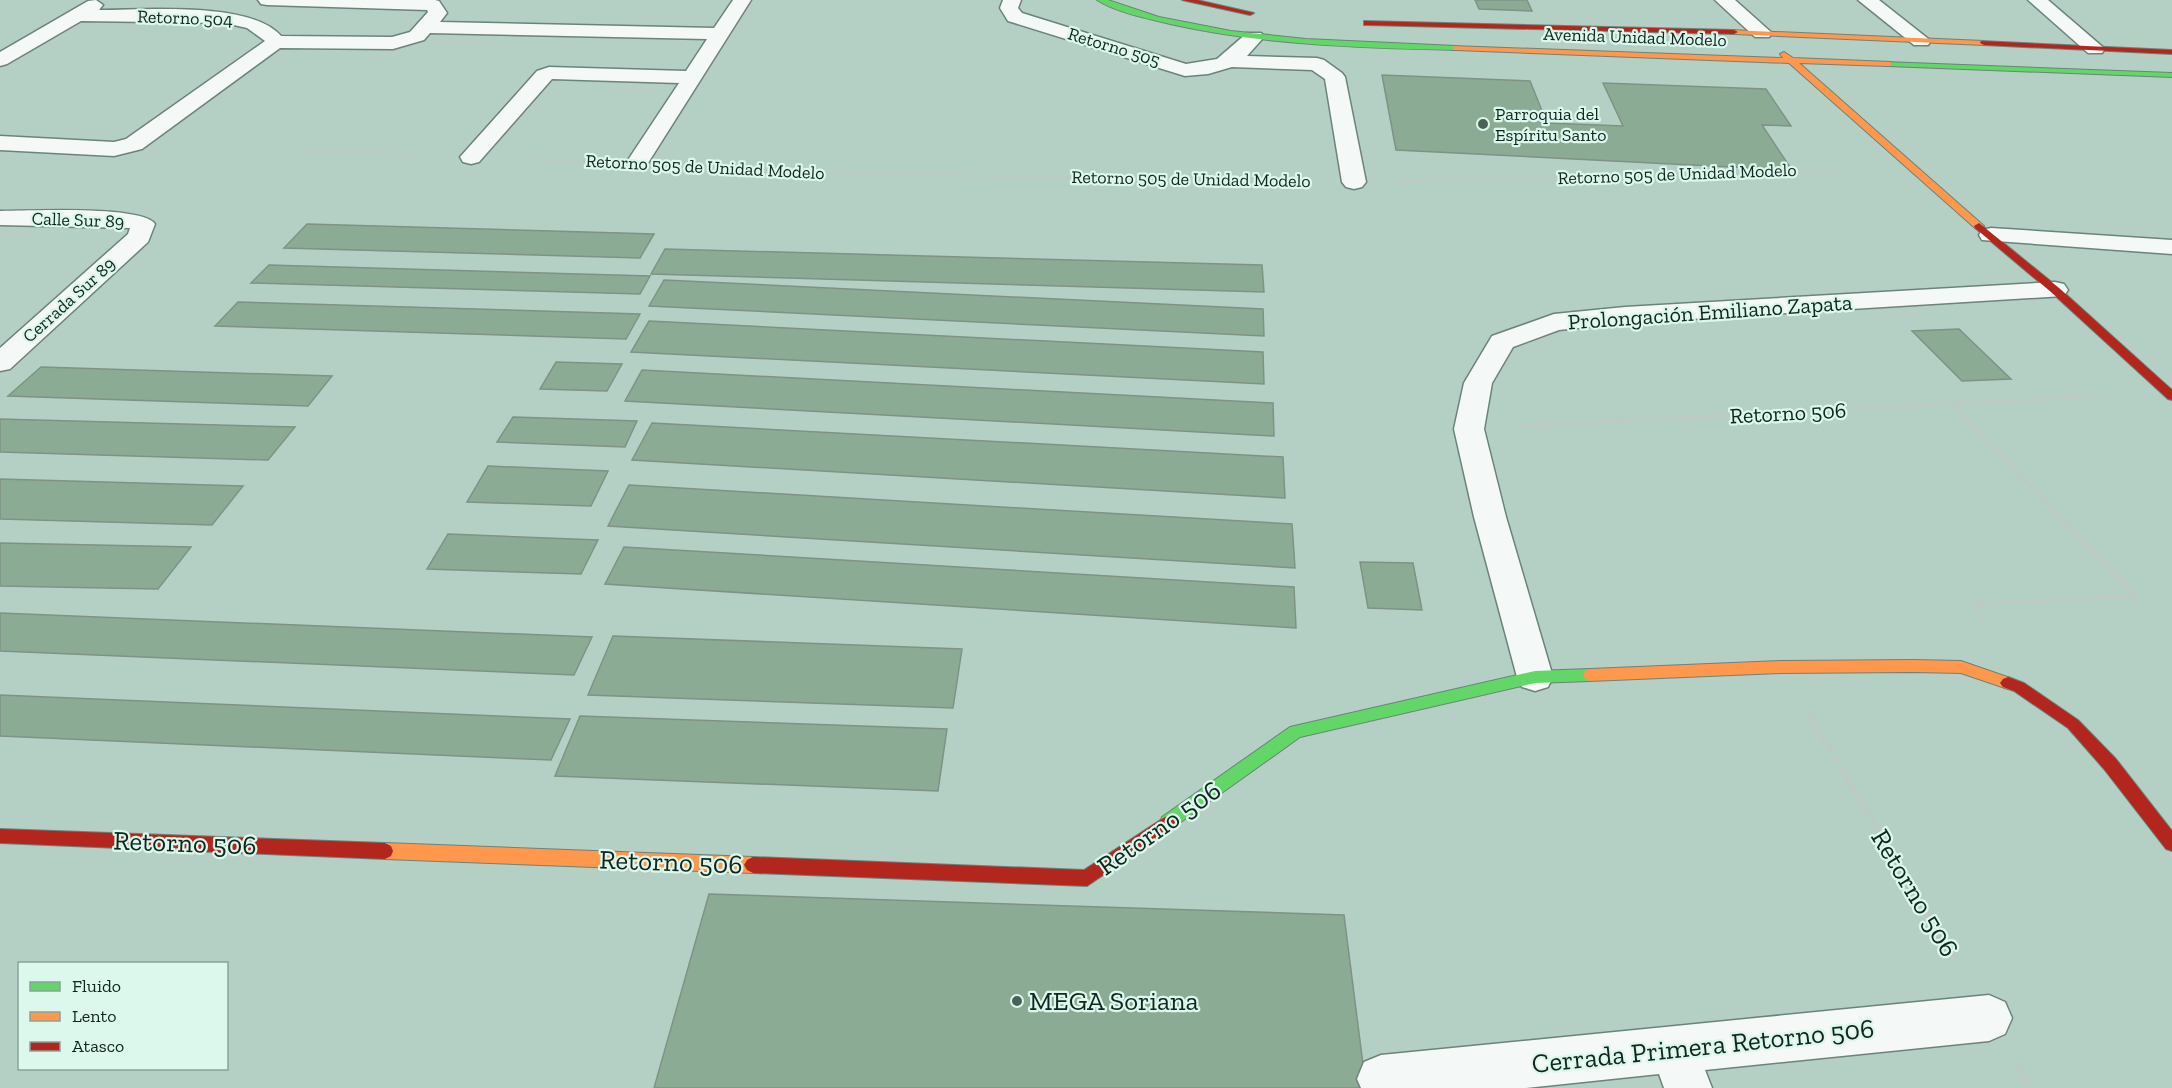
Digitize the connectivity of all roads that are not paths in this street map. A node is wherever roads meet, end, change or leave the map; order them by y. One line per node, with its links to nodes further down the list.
1 (101, 0): 11 (street)
2 (267, 0): 15 (street)
3 (742, 0): 17 (street)
4 (1012, 0): 24 (street, Retorno 505)
5 (1101, 0): 18 (street, Avenida Unidad Modelo)
6 (1186, 0): 12 (street)
7 (1724, 0): 16 (street)
8 (1867, 0): 19 (street)
9 (2037, 0): 21 (street)
10 (242, 6): 13 (street)
11 (77, 15): 13 (street, Retorno 504); 23 (street)
12 (1267, 15)
13 (225, 17): 20 (street, Retorno 504)
14 (1357, 22): 16 (street, Avenida Unidad Modelo)
15 (425, 27): 17 (street); 20 (street)
16 (1762, 33): 19 (street, Avenida Unidad Modelo); 25 (street)
17 (720, 34): 27 (street)
18 (1254, 37): 24 (street, Retorno 505); 25 (street, Avenida Unidad Modelo)
19 (1921, 41): 21 (street, Avenida Unidad Modelo)
20 (276, 42): 28 (street)
21 (2096, 49): 22 (street, Avenida Unidad Modelo)
22 (2172, 52)
23 (0, 60)
24 (1231, 61): 31 (street, Retorno 505)
25 (1791, 61): 26 (street, Avenida Unidad Modelo); 33 (street)
26 (2172, 75)
27 (693, 77): 29 (street); 30 (street)
28 (0, 143)
29 (471, 157)
30 (637, 164)
31 (1354, 182)
32 (0, 218): 34 (street, Calle Sur 89)
33 (1991, 235): 35 (street); 36 (street)
34 (139, 237): 37 (street, Cerrada Sur 89)
35 (2172, 247)
36 (2055, 290): 38 (street); 39 (street, Prolongación Emiliano Zapata)
37 (0, 363)
38 (2172, 396)
39 (1535, 677): 40 (street, Retorno 506); 41 (street)
40 (0, 836)
41 (2172, 844)
42 (1989, 1018): 43 (street, Cerrada Primera Retorno 506)
43 (1680, 1068): 44 (street, Cerrada Primera Retorno 506)
44 (1381, 1079)

